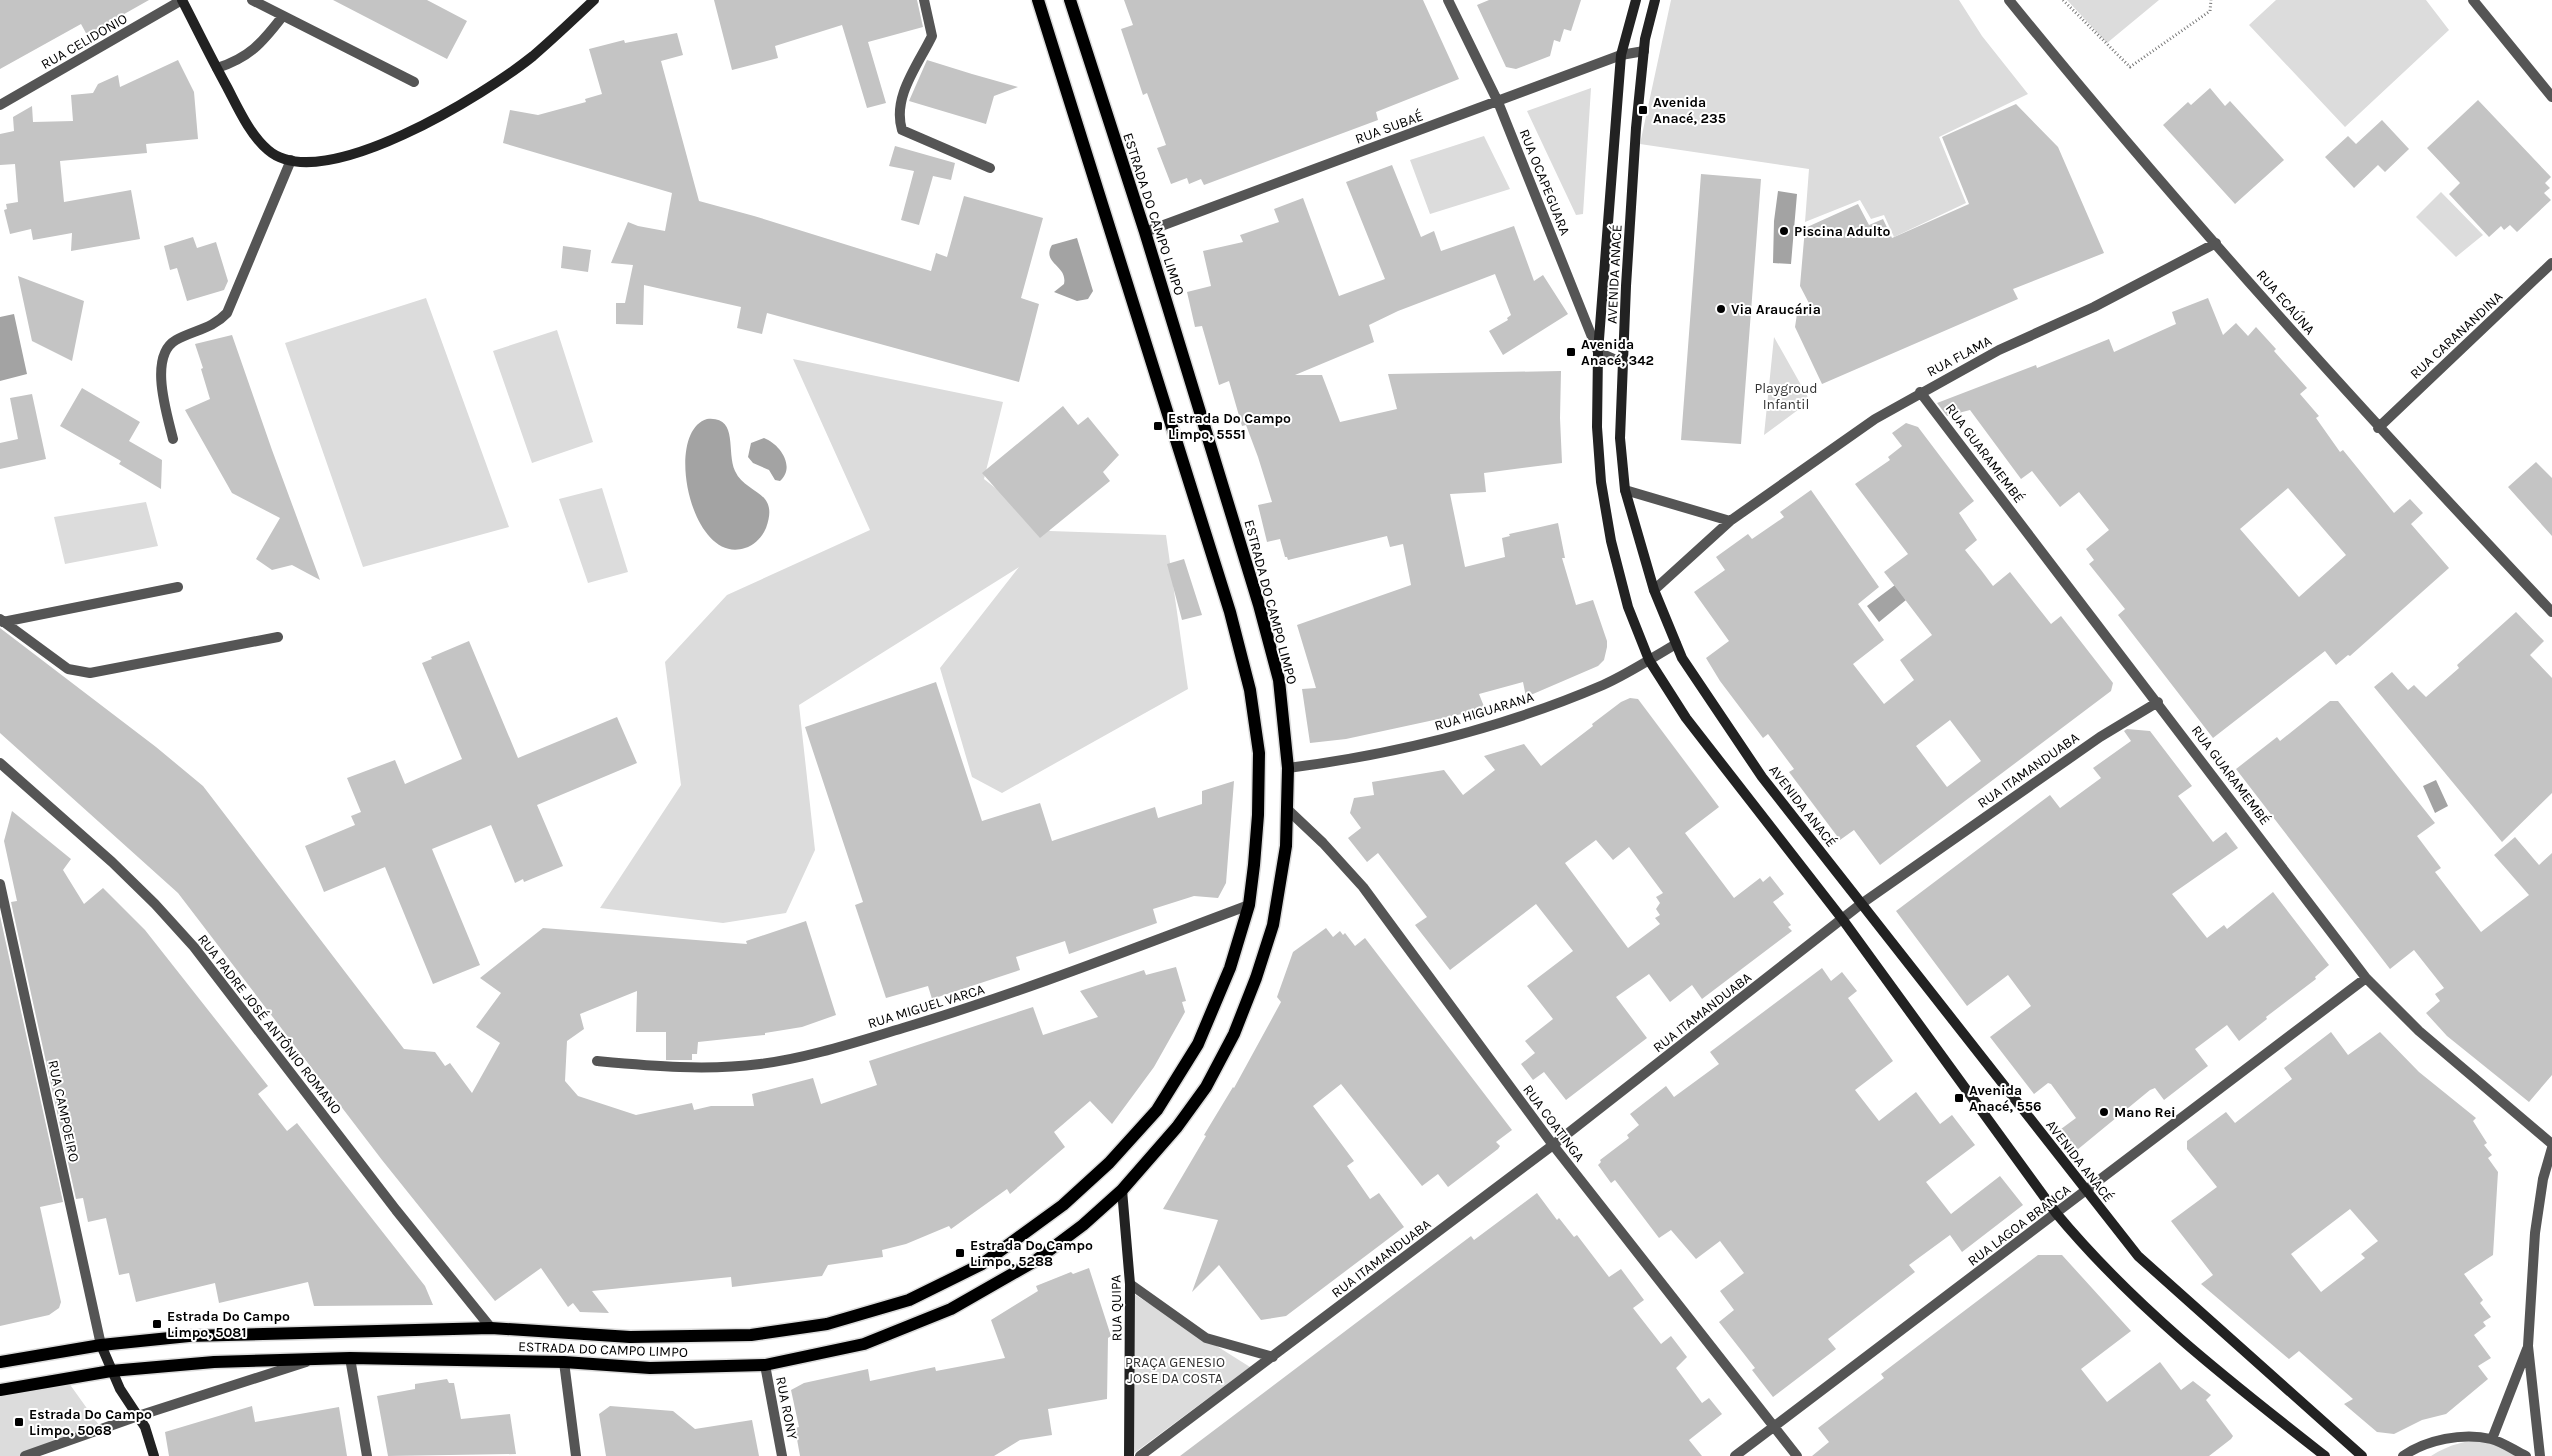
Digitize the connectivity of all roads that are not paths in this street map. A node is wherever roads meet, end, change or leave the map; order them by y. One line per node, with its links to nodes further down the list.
1 (182, 0): 15 (street); 19 (street, RUA CELIDONIO)
2 (252, 0): 12 (street)
3 (594, 0): 20 (street)
4 (924, 0): 21 (street)
5 (1038, 0): 45 (main road, ESTRADA DO CAMPO LIMPO)
6 (1070, 0): 22 (main road, ESTRADA DO CAMPO LIMPO)
7 (1448, 0): 18 (street, RUA OCAPEGUARA)
8 (1636, 0): 14 (street, AVENIDA ANACÉ)
9 (1655, 0): 13 (street, AVENIDA ANACÉ)
10 (2010, 0): 23 (street, RUA ECAÚNA)
11 (2473, 0): 17 (street)
12 (282, 17): 15 (street); 16 (street)
13 (1644, 51): 14 (street, RUA SUBAÉ); 26 (street, AVENIDA ANACÉ)
14 (1621, 55): 18 (street, RUA SUBAÉ); 25 (street, AVENIDA ANACÉ)
15 (217, 68): 20 (street)
16 (414, 82)
17 (2552, 97)
18 (1498, 102): 22 (street, RUA SUBAÉ); 25 (street, RUA OCAPEGUARA)
19 (0, 105)
20 (291, 160): 29 (street)
21 (990, 168)
22 (1145, 232): 41 (main road, ESTRADA DO CAMPO LIMPO)
23 (2216, 243): 27 (street, RUA FLAMA); 28 (street, RUA ECAÚNA)
24 (2552, 263): 28 (street, RUA CARANANDINA)
25 (1598, 352): 26 (street); 38 (street, AVENIDA ANACÉ)
26 (1623, 363): 30 (street, AVENIDA ANACÉ)
27 (1920, 392): 31 (street, RUA FLAMA); 39 (street, RUA GUARAMEMBÉ)
28 (2378, 428): 34 (street, RUA ECAÚNA)
29 (173, 439)
30 (1626, 490): 31 (street); 33 (street, AVENIDA ANACÉ)
31 (1730, 521): 33 (street, RUA FLAMA)
32 (178, 587): 35 (street)
33 (1654, 590): 37 (street, AVENIDA ANACÉ)
34 (2552, 612)
35 (1, 621): 36 (street)
36 (278, 638)
37 (1676, 644): 38 (street, RUA HIGUARANA); 44 (street, AVENIDA ANACÉ)
38 (1649, 660): 41 (street, RUA HIGUARANA); 46 (street, AVENIDA ANACÉ)
39 (2158, 702): 44 (street, RUA ITAMANDUABA); 47 (street, RUA GUARAMEMBÉ)
40 (0, 763): 56 (street, RUA PADRE JOSÉ ANTÔNIO ROMANO)
41 (1288, 768): 42 (main road, ESTRADA DO CAMPO LIMPO)
42 (1287, 809): 50 (street, RUA COATINGA); 52 (main road, ESTRADA DO CAMPO LIMPO)
43 (0, 884): 57 (street, RUA CAMPOEIRO)
44 (1861, 904): 46 (street, RUA ITAMANDUABA); 53 (street, AVENIDA ANACÉ)
45 (1248, 905): 48 (street, RUA MIGUEL VARCA); 56 (main road, ESTRADA DO CAMPO LIMPO)
46 (1843, 920): 50 (street, RUA ITAMANDUABA); 54 (street, AVENIDA ANACÉ)
47 (2366, 978): 49 (street, RUA GUARAMEMBÉ); 53 (street, RUA LAGOA BRANCA)
48 (597, 1060)
49 (2552, 1144)
50 (1553, 1145): 59 (street, RUA ITAMANDUABA); 68 (street, RUA COATINGA)
51 (2552, 1148): 58 (street)
52 (1122, 1190): 55 (street, RUA QUIPA); 64 (main road, ESTRADA DO CAMPO LIMPO)
53 (2086, 1192): 54 (street, RUA LAGOA BRANCA); 80 (street, AVENIDA ANACÉ)
54 (2056, 1213): 68 (street, RUA LAGOA BRANCA); 79 (street, AVENIDA ANACÉ)
55 (1130, 1284): 59 (street); 75 (street, RUA QUIPA)
56 (491, 1328): 57 (main road, ESTRADA DO CAMPO LIMPO)
57 (101, 1345): 62 (main road, ESTRADA DO CAMPO LIMPO); 65 (street)
58 (2528, 1346): 69 (street); 83 (street)
59 (1273, 1357): 76 (street, RUA ITAMANDUABA)
60 (350, 1358): 61 (main road, ESTRADA DO CAMPO LIMPO); 63 (main road, ESTRADA DO CAMPO LIMPO); 72 (street)
61 (318, 1359): 65 (main road, ESTRADA DO CAMPO LIMPO); 67 (street)
62 (0, 1362)
63 (564, 1362): 64 (main road, ESTRADA DO CAMPO LIMPO); 73 (street)
64 (765, 1365): 74 (street, RUA RONY)
65 (111, 1371): 66 (main road, ESTRADA DO CAMPO LIMPO); 67 (street)
66 (0, 1390)
67 (138, 1416): 70 (street); 71 (street)
68 (1774, 1427): 77 (street, RUA LAGOA BRANCA); 78 (street, RUA COATINGA)
69 (2492, 1439): 81 (street); 82 (street)
70 (25, 1456)
71 (154, 1456)
72 (367, 1456)
73 (576, 1456)
74 (782, 1456)
75 (1130, 1456)
76 (1140, 1456)
77 (1736, 1456)
78 (1797, 1456)
79 (2324, 1456)
80 (2362, 1456)
81 (2403, 1456)
82 (2526, 1456)
83 (2540, 1456)

